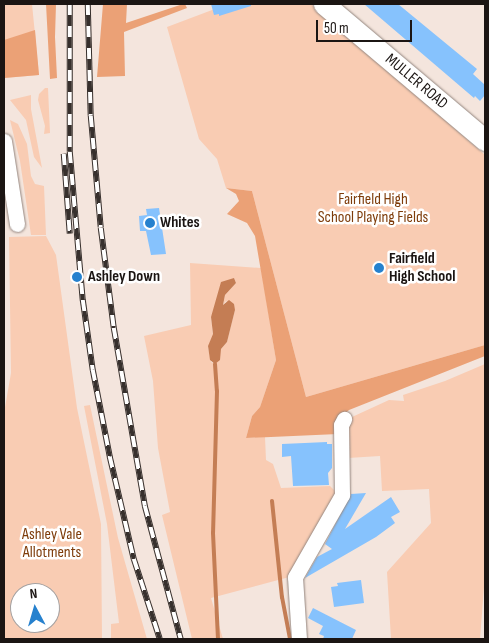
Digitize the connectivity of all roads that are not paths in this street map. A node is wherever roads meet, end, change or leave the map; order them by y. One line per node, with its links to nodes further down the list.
1 (324, 4): 2 (main road, MULLER ROAD)
2 (482, 131)
3 (4, 141): 4 (street)
4 (17, 224)
5 (344, 419): 6 (street)
6 (298, 639)

